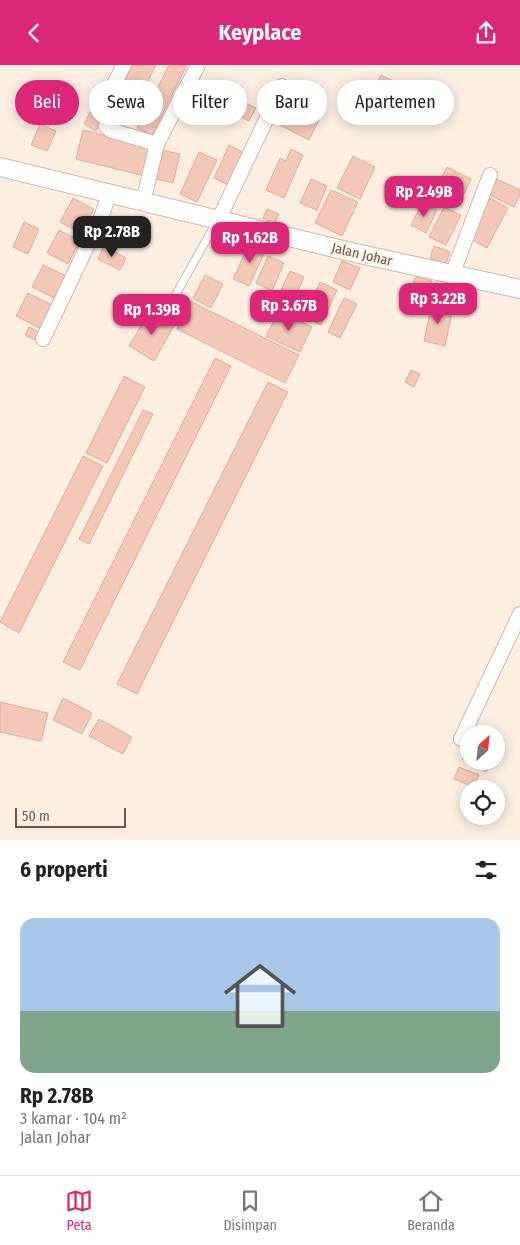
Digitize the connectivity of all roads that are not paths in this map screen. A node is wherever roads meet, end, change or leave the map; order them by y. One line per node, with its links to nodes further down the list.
1 (124, 65): 4 (street)
2 (198, 65): 4 (street)
3 (264, 125): 9 (street)
4 (158, 144): 8 (street)
5 (0, 167): 7 (street, Jalan Johar)
6 (490, 175): 10 (street)
7 (109, 194): 8 (street, Jalan Johar); 13 (street)
8 (143, 203): 9 (street, Jalan Johar)
9 (218, 221): 10 (street, Jalan Johar); 12 (lane)
10 (452, 275): 11 (street, Jalan Johar)
11 (520, 289)
12 (168, 310)
13 (43, 339)
14 (520, 613): 15 (street)
15 (468, 725)

